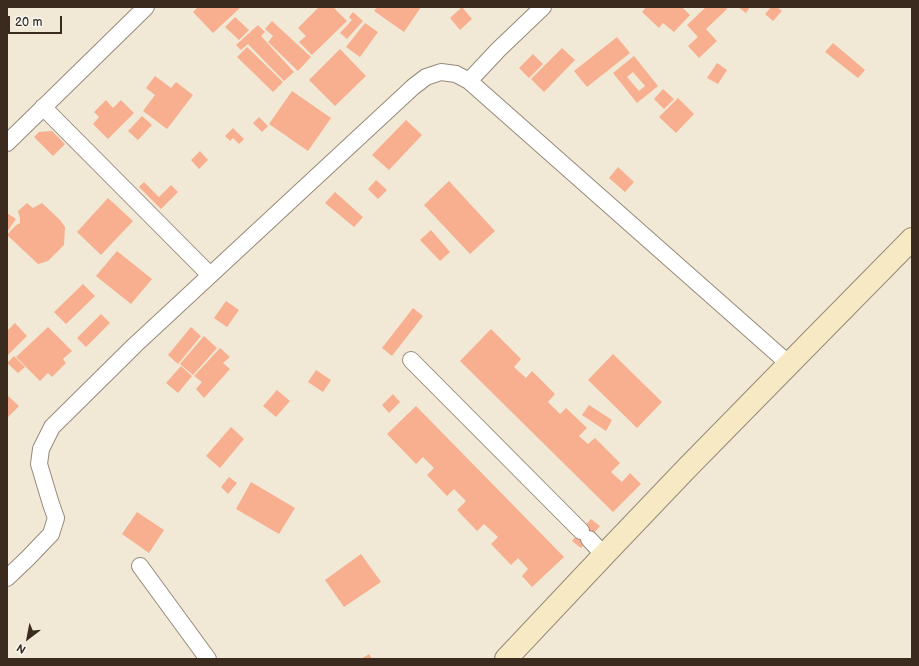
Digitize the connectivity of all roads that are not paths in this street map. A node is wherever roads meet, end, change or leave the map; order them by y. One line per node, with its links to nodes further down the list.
1 (146, 7): 4 (street)
2 (543, 7): 3 (street)
3 (469, 81): 7 (street); 9 (street)
4 (43, 107): 5 (street); 7 (street)
5 (7, 143)
6 (912, 239): 9 (street)
7 (210, 275): 12 (street)
8 (412, 360): 10 (street)
9 (789, 364): 10 (street)
10 (604, 555): 14 (street)
11 (140, 566): 13 (street)
12 (7, 578)
13 (208, 659)
14 (506, 659)

